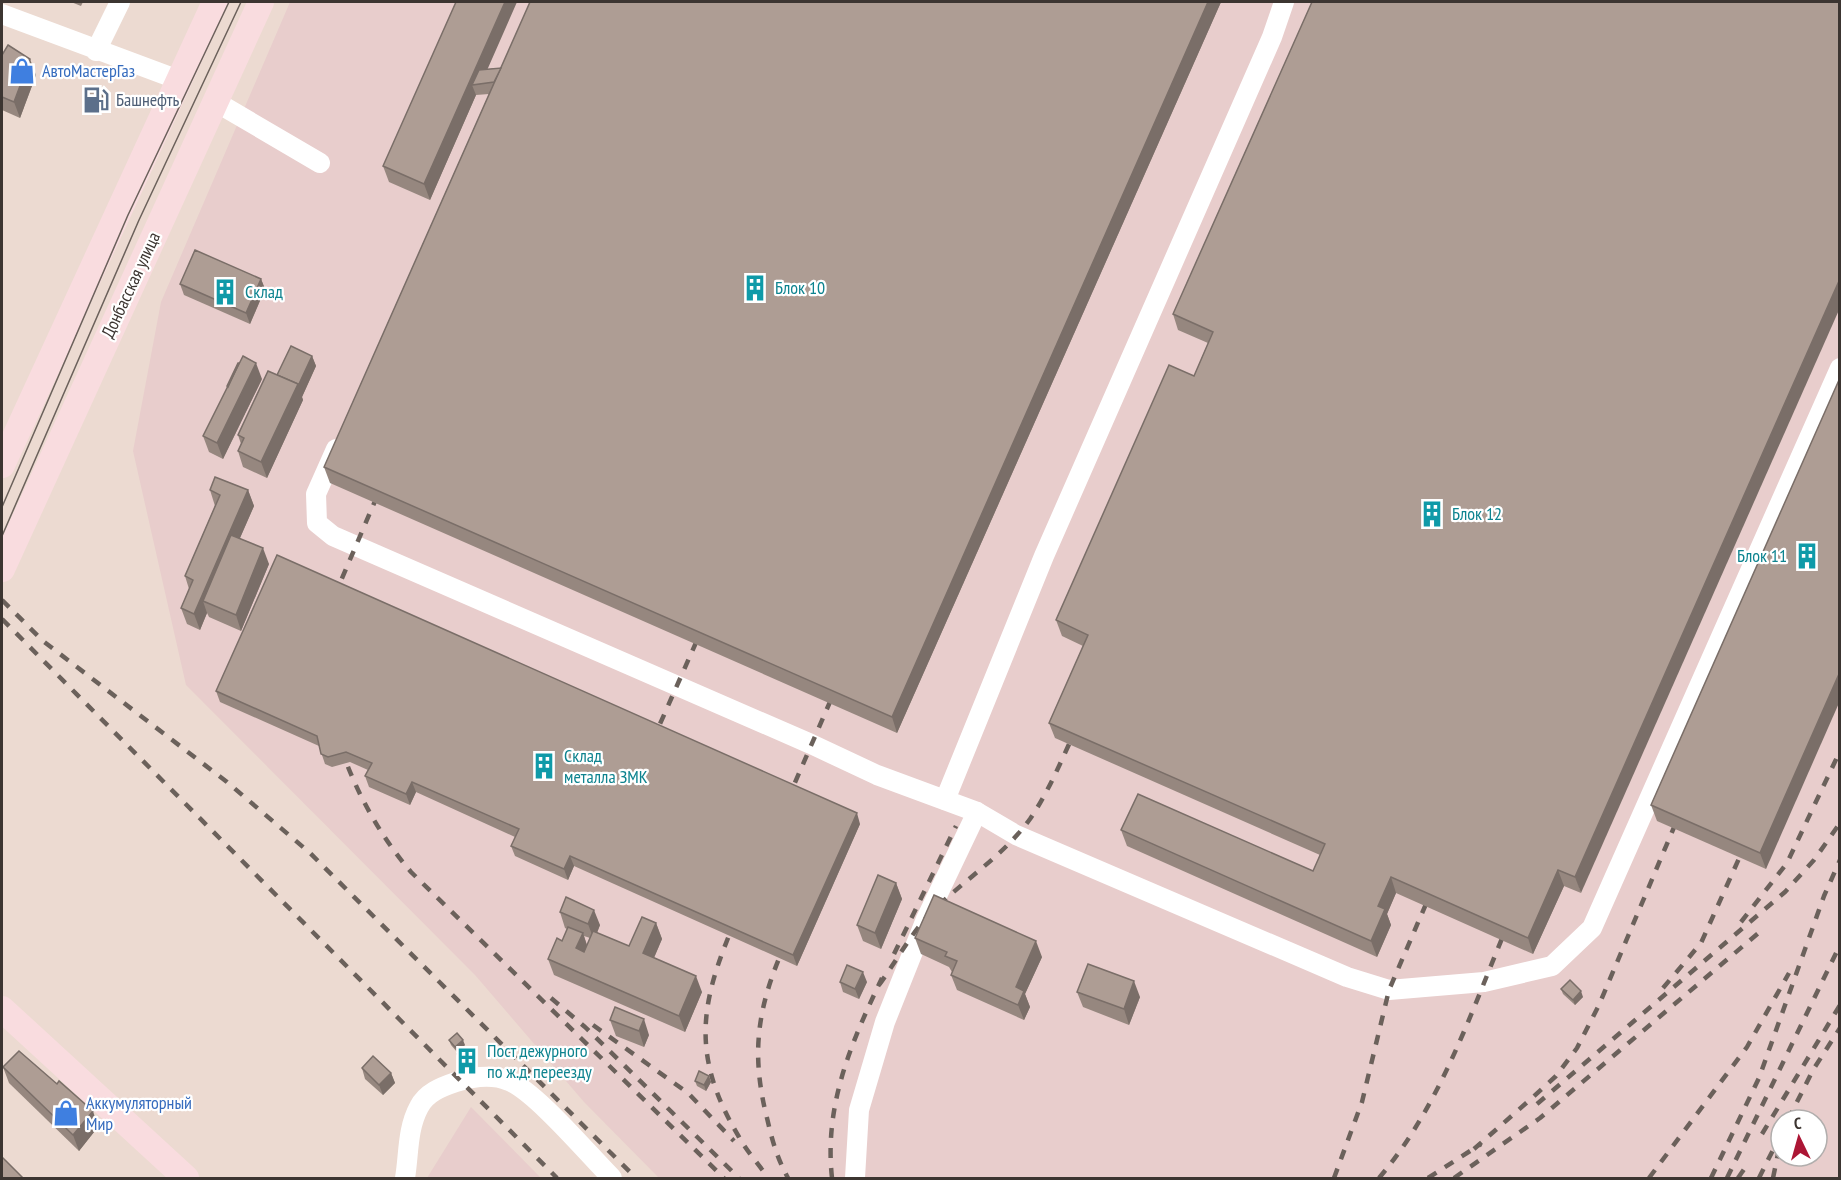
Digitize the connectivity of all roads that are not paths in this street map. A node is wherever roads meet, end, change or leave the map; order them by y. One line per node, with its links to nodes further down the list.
1 (120, 2): 6 (street)
2 (215, 2): 7 (main road)
3 (261, 2): 8 (main road, Донбасская улица)
4 (1284, 2): 10 (street)
5 (2, 14): 6 (street)
6 (96, 51): 7 (street)
7 (179, 80): 14 (main road)
8 (216, 102): 9 (street); 15 (main road, Донбасская улица)
9 (320, 162)
10 (1189, 226): 11 (street); 16 (street)
11 (1210, 236)
12 (1839, 368): 17 (street)
13 (345, 429): 16 (street)
14 (2, 465)
15 (2, 569)
16 (945, 800): 17 (street)
17 (977, 812): 22 (street)
18 (2, 1009): 19 (main road)
19 (184, 1178)
20 (405, 1179): 21 (street)
21 (612, 1179)
22 (855, 1179)

